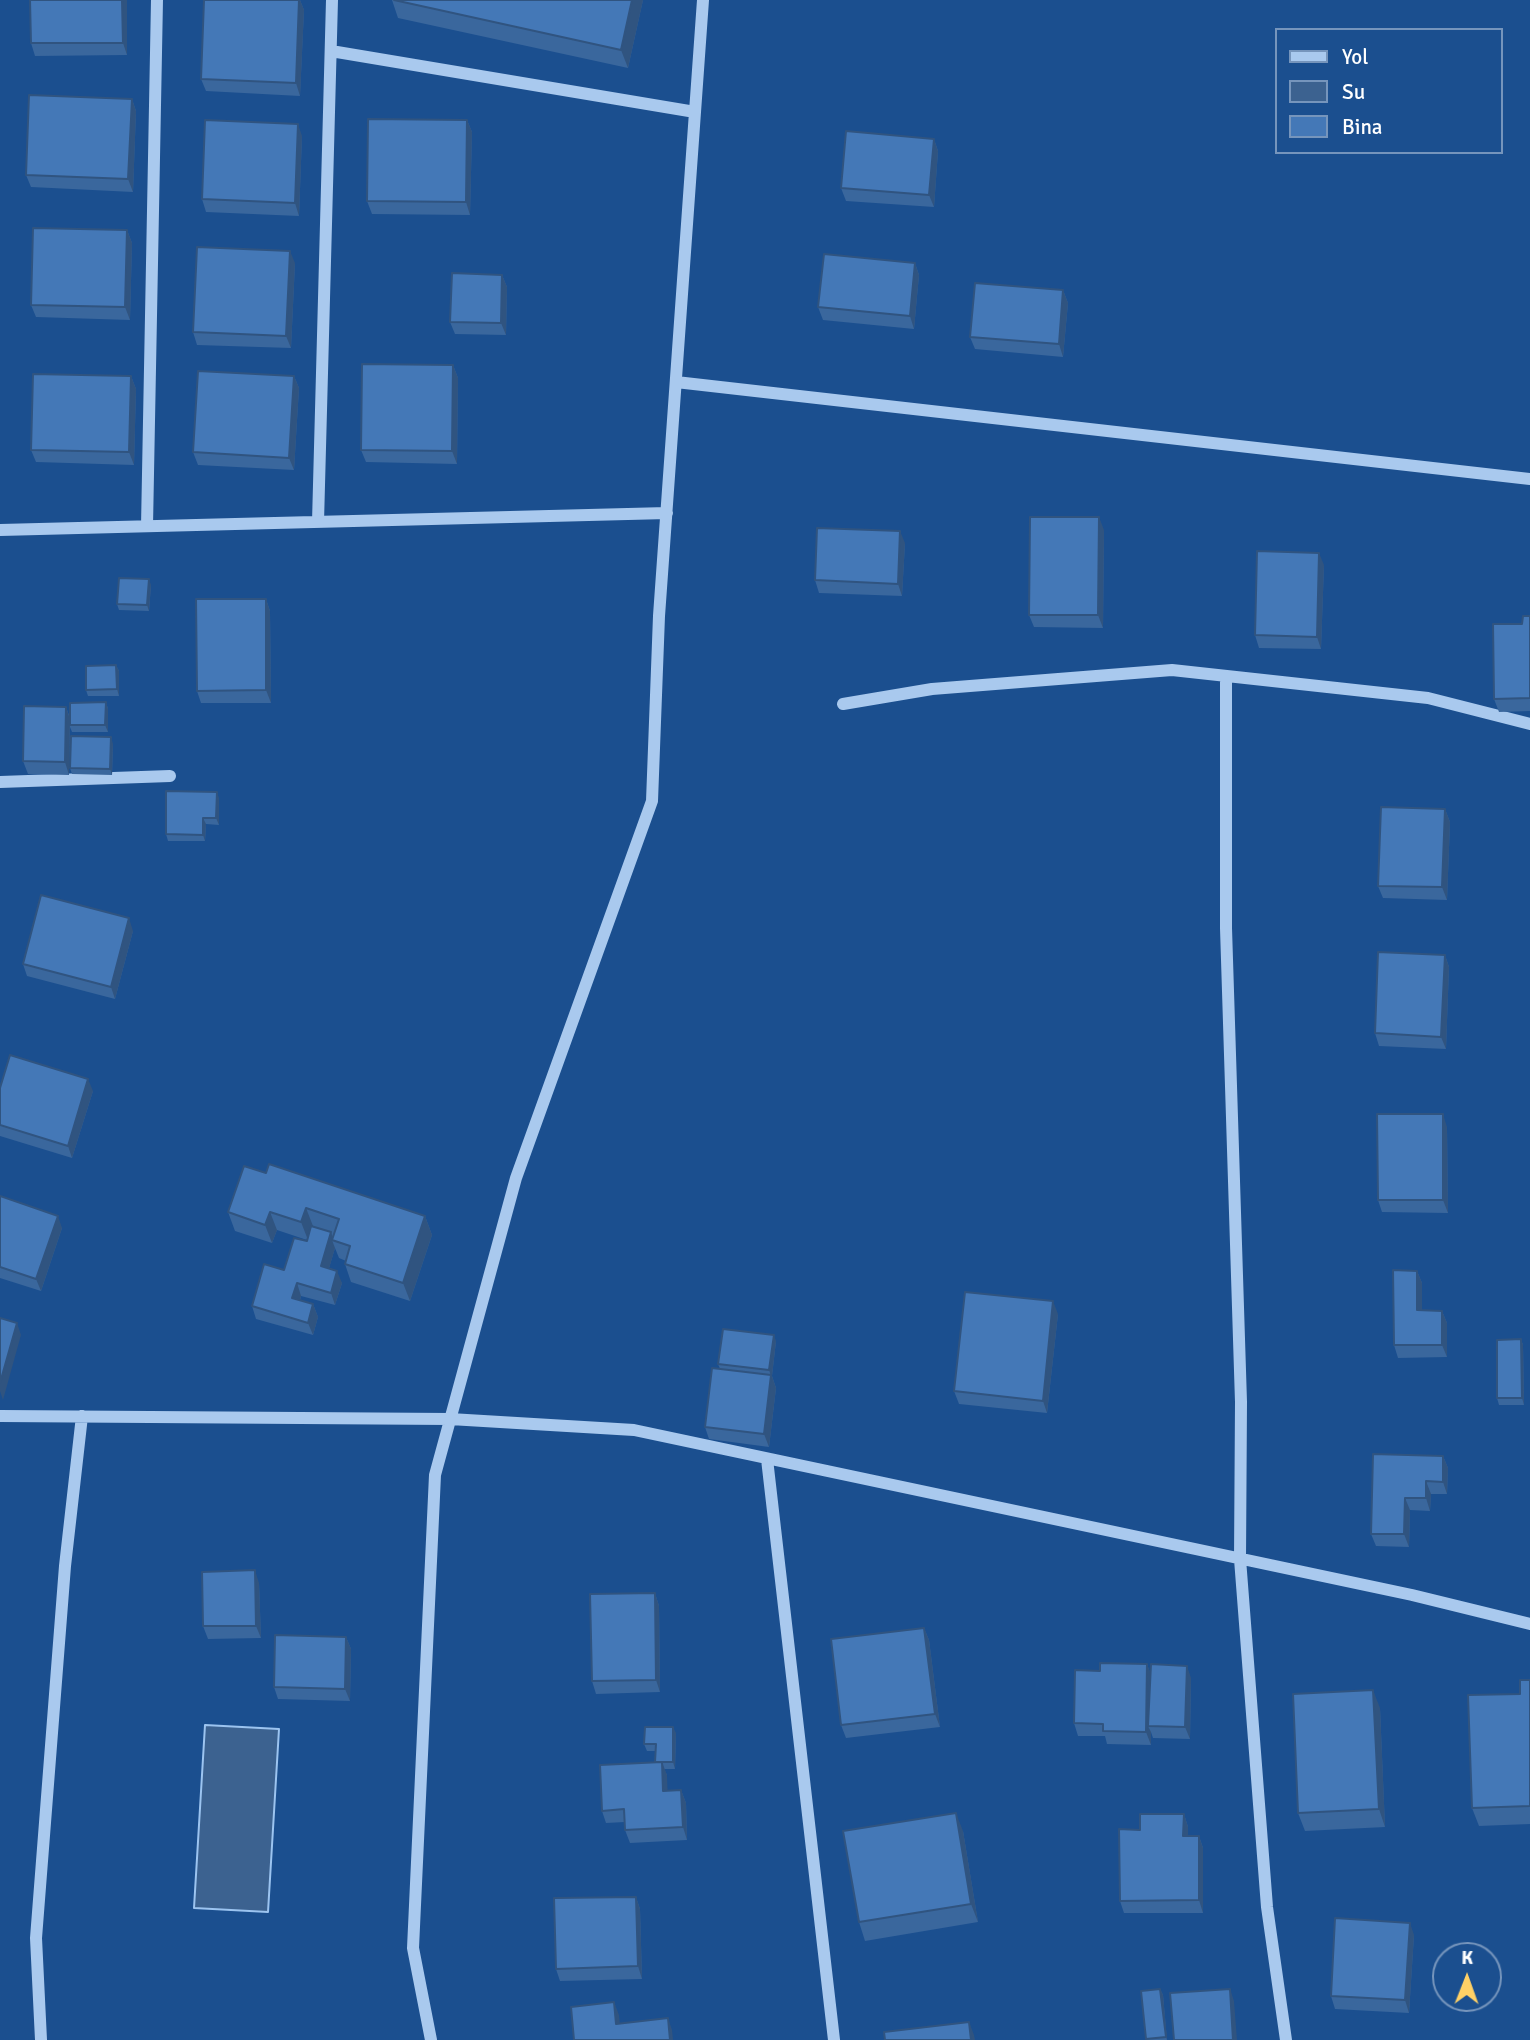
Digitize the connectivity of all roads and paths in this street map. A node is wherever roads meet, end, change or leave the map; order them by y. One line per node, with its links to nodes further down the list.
1 (158, 0): 10 (street)
2 (332, 0): 4 (street)
3 (703, 0): 5 (street)
4 (331, 51): 5 (street); 9 (street)
5 (695, 112): 6 (street)
6 (676, 382): 7 (street); 8 (street)
7 (1530, 479)
8 (667, 513): 9 (street); 19 (street)
9 (318, 522): 10 (street)
10 (147, 526): 11 (street)
11 (0, 530)
12 (1226, 676): 13 (street); 14 (street); 21 (street)
13 (843, 704)
14 (1530, 724)
15 (170, 776): 16 (street)
16 (0, 782)
17 (0, 1416): 18 (street)
18 (82, 1416): 19 (street); 23 (street)
19 (450, 1419): 20 (street); 24 (street)
20 (767, 1459): 21 (street); 25 (street)
21 (1240, 1559): 22 (street); 26 (street)
22 (1530, 1624)
23 (41, 2040)
24 (431, 2040)
25 (834, 2040)
26 (1286, 2040)

